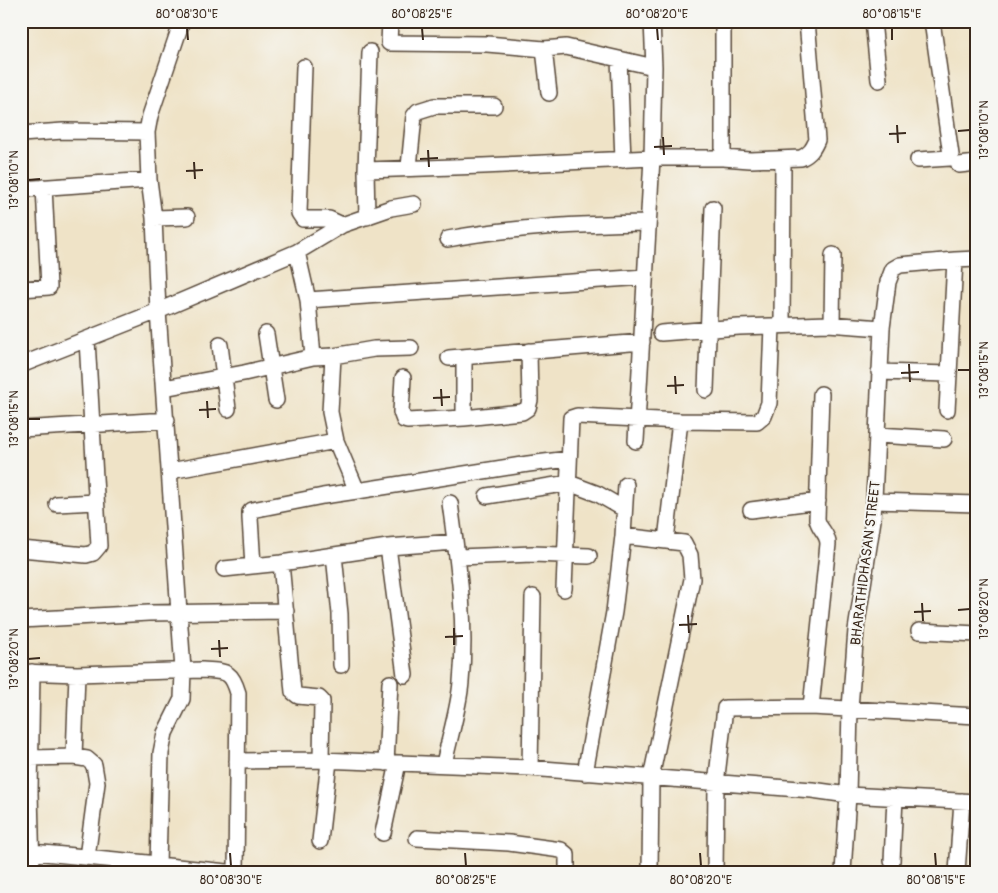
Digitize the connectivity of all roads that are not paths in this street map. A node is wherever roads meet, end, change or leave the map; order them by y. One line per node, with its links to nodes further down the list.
1 (182, 21): 16 (street)
2 (390, 21): 8 (street)
3 (652, 21): 12 (street)
4 (723, 21): 19 (street)
5 (807, 21): 21 (street)
6 (873, 21): 13 (street)
7 (932, 21): 22 (street)
8 (544, 49): 10 (street); 14 (street)
9 (370, 52): 26 (street)
10 (619, 59): 12 (street); 20 (street)
11 (304, 67): 36 (street)
12 (654, 67): 18 (street)
13 (879, 80)
14 (549, 93)
15 (494, 106): 25 (street)
16 (147, 132): 17 (street); 27 (street)
17 (21, 134)
18 (652, 158): 19 (street); 20 (street); 35 (street)
19 (724, 158): 21 (street)
20 (623, 160): 25 (street)
21 (782, 160): 47 (street)
22 (918, 160)
23 (977, 163): 24 (street)
24 (958, 165)
25 (409, 167): 26 (street)
26 (366, 170): 33 (street)
27 (149, 180): 28 (street); 34 (street)
28 (44, 187): 29 (street); 43 (street)
29 (21, 189)
30 (414, 204): 33 (street)
31 (713, 208): 49 (street)
32 (187, 217): 34 (street)
33 (367, 217): 36 (street)
34 (154, 218): 45 (street)
35 (648, 223): 37 (street); 42 (street)
36 (342, 225): 38 (street)
37 (448, 239)
38 (297, 252): 44 (street); 45 (street)
39 (833, 255): 46 (street)
40 (977, 259): 41 (street, BHARATHIDHASAN STREET)
41 (955, 260): 48 (street, BHARATHIDHASAN STREET); 64 (street)
42 (645, 277): 44 (street); 53 (street)
43 (21, 289)
44 (308, 300): 58 (street)
45 (158, 311): 52 (street); 67 (street)
46 (832, 324): 47 (street); 48 (street)
47 (777, 325): 49 (street); 76 (street)
48 (882, 328): 63 (street, BHARATHIDHASAN STREET)
49 (708, 331): 50 (street); 68 (street)
50 (662, 333)
51 (266, 334): 62 (street)
52 (87, 340): 61 (street); 77 (street)
53 (642, 342): 56 (street); 74 (street)
54 (220, 345): 65 (street)
55 (411, 348): 57 (street)
56 (529, 351): 59 (street); 73 (street)
57 (333, 356): 58 (street); 81 (street)
58 (313, 357): 62 (street)
59 (464, 357): 60 (street); 73 (street)
60 (449, 358)
61 (21, 365)
62 (272, 367): 65 (street); 70 (street)
63 (879, 372): 64 (street); 79 (street, BHARATHIDHASAN STREET)
64 (949, 374): 72 (street)
65 (224, 377): 67 (street); 71 (street)
66 (403, 378): 73 (street)
67 (164, 388): 75 (street)
68 (706, 390)
69 (821, 394): 89 (street)
70 (276, 400)
71 (228, 409)
72 (947, 410)
73 (464, 418)
74 (637, 419): 76 (street); 82 (street); 83 (street)
75 (167, 420): 77 (street); 84 (street)
76 (680, 420): 98 (street)
77 (92, 425): 78 (street); 91 (street)
78 (21, 429)
79 (878, 435): 80 (street); 90 (street, BHARATHIDHASAN STREET)
80 (944, 439)
81 (336, 441): 84 (street); 87 (street)
82 (636, 441)
83 (569, 460): 85 (street); 87 (street)
84 (170, 471): 112 (street)
85 (569, 483): 88 (street); 95 (street); 102 (street)
86 (626, 485): 95 (street)
87 (357, 491): 107 (street)
88 (487, 496)
89 (818, 501): 96 (street); 122 (street)
90 (874, 501): 94 (street); 123 (street, BHARATHIDHASAN STREET)
91 (96, 502): 93 (street); 101 (street)
92 (450, 503): 99 (street)
93 (57, 504)
94 (977, 504)
95 (624, 509): 97 (street)
96 (751, 510)
97 (623, 536): 98 (street); 132 (street)
98 (666, 540): 133 (street)
99 (455, 542): 100 (street); 105 (street)
100 (388, 547): 103 (street); 120 (street)
101 (21, 549)
102 (565, 554): 104 (street); 105 (street); 109 (street)
103 (334, 555): 106 (street); 116 (street)
104 (589, 556)
105 (458, 558): 130 (street)
106 (282, 563): 107 (street); 111 (street)
107 (253, 566): 108 (street)
108 (224, 569)
109 (564, 589)
110 (533, 597): 131 (street)
111 (286, 611): 112 (street); 128 (street)
112 (180, 613): 113 (street); 117 (street)
113 (21, 620)
114 (919, 631): 115 (street)
115 (977, 634)
116 (341, 665)
117 (183, 670): 119 (street); 127 (street); 145 (street)
118 (26, 672): 119 (street); 126 (street)
119 (77, 674): 125 (street)
120 (405, 675)
121 (390, 683): 129 (street)
122 (811, 707): 123 (street); 134 (street)
123 (850, 708): 124 (street); 136 (street, BHARATHIDHASAN STREET)
124 (977, 716)
125 (74, 757): 126 (street); 143 (street)
126 (30, 758): 135 (street)
127 (237, 761): 128 (street); 148 (street)
128 (325, 761): 129 (street); 141 (street)
129 (392, 763): 130 (street); 139 (street)
130 (444, 764): 131 (street)
131 (530, 768): 132 (street)
132 (585, 773): 133 (street)
133 (651, 778): 134 (street); 150 (street)
134 (716, 784): 136 (street); 151 (street)
135 (26, 793): 142 (street)
136 (848, 795): 137 (street); 152 (street, BHARATHIDHASAN STREET)
137 (895, 798): 138 (street); 144 (street)
138 (969, 802): 153 (street)
139 (383, 833)
140 (417, 838): 149 (street)
141 (320, 841)
142 (26, 851): 143 (street); 146 (street)
143 (96, 862): 145 (street)
144 (892, 862)
145 (164, 867): 147 (street)
146 (32, 872)
147 (227, 872)
148 (236, 872)
149 (567, 872)
150 (650, 872)
151 (715, 872)
152 (843, 872)
153 (957, 872)

